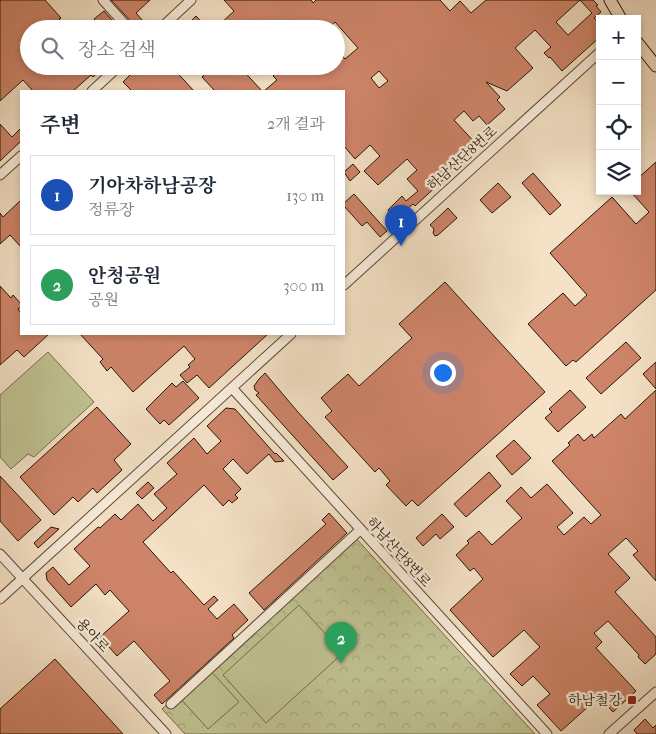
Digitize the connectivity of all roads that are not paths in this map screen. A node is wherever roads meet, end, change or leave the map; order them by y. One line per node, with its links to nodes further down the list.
1 (103, 0): 5 (street)
2 (192, 0): 6 (street)
3 (610, 0): 4 (main road)
4 (619, 15)
5 (121, 20)
6 (170, 20)
7 (641, 47): 9 (main road)
8 (596, 56): 14 (street, 하남산단8번로)
9 (656, 66)
10 (109, 75): 11 (street)
11 (93, 90)
12 (20, 157): 13 (street)
13 (0, 175)
14 (345, 284)
15 (290, 335): 16 (street)
16 (232, 388): 17 (street, 하남산단8번로); 19 (street)
17 (360, 530): 22 (street); 24 (street, 하남산단8번로)
18 (0, 554): 19 (street, 용아로)
19 (22, 578): 20 (street); 23 (street, 용아로)
20 (0, 599)
21 (656, 692): 25 (street)
22 (171, 704)
23 (166, 734)
24 (547, 734)
25 (610, 734)

